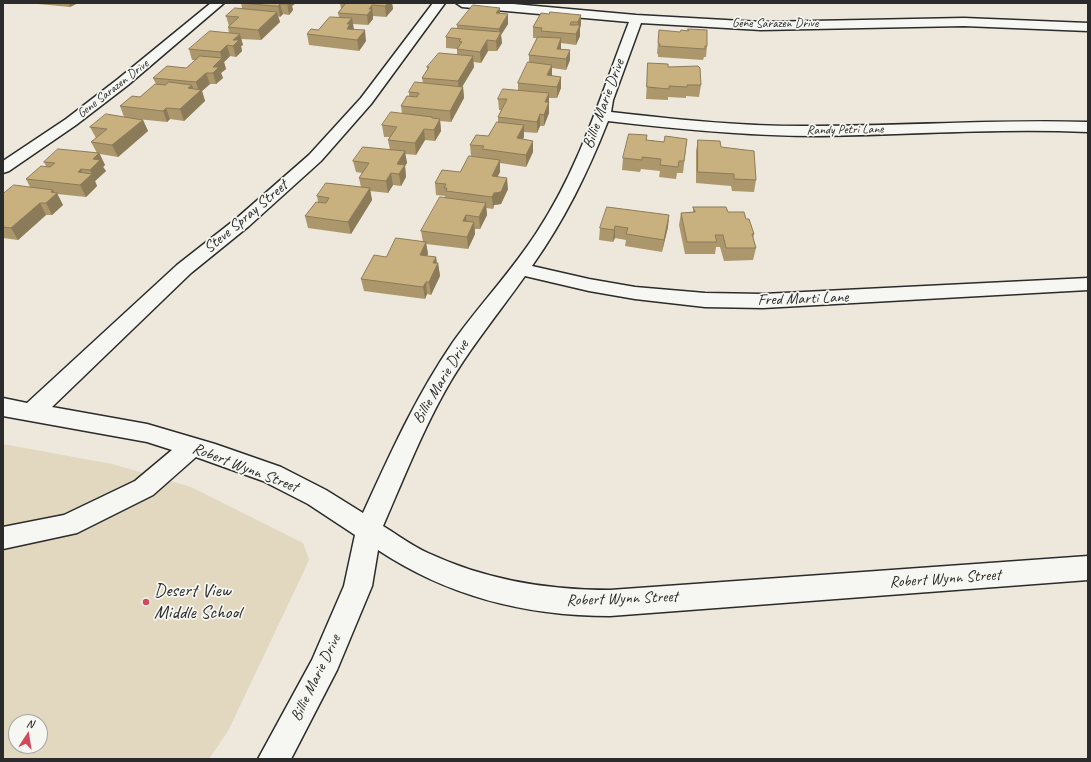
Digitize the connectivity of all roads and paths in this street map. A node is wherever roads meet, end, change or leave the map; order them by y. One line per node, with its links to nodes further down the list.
1 (218, 3): 8 (street, Gene Sarazen Drive)
2 (439, 3): 12 (street, Steve Spray Street)
3 (462, 3): 4 (street, Gene Sarazen Drive)
4 (636, 19): 5 (street, Gene Sarazen Drive); 6 (street, Billie Marie Drive)
5 (1088, 27)
6 (603, 116): 7 (street, Randy Petri Lane); 9 (street, Billie Marie Drive)
7 (1088, 127)
8 (3, 168)
9 (520, 269): 10 (street, Fred Marti Lane); 14 (street, Billie Marie Drive)
10 (1088, 284)
11 (3, 407): 12 (street, Robert Wynn Street)
12 (32, 412): 13 (street, Robert Wynn Street)
13 (192, 447): 14 (street, Robert Wynn Street); 15 (street)
14 (368, 529): 16 (street, Robert Wynn Street); 17 (street, Billie Marie Drive)
15 (3, 538)
16 (1088, 568)
17 (274, 759)

